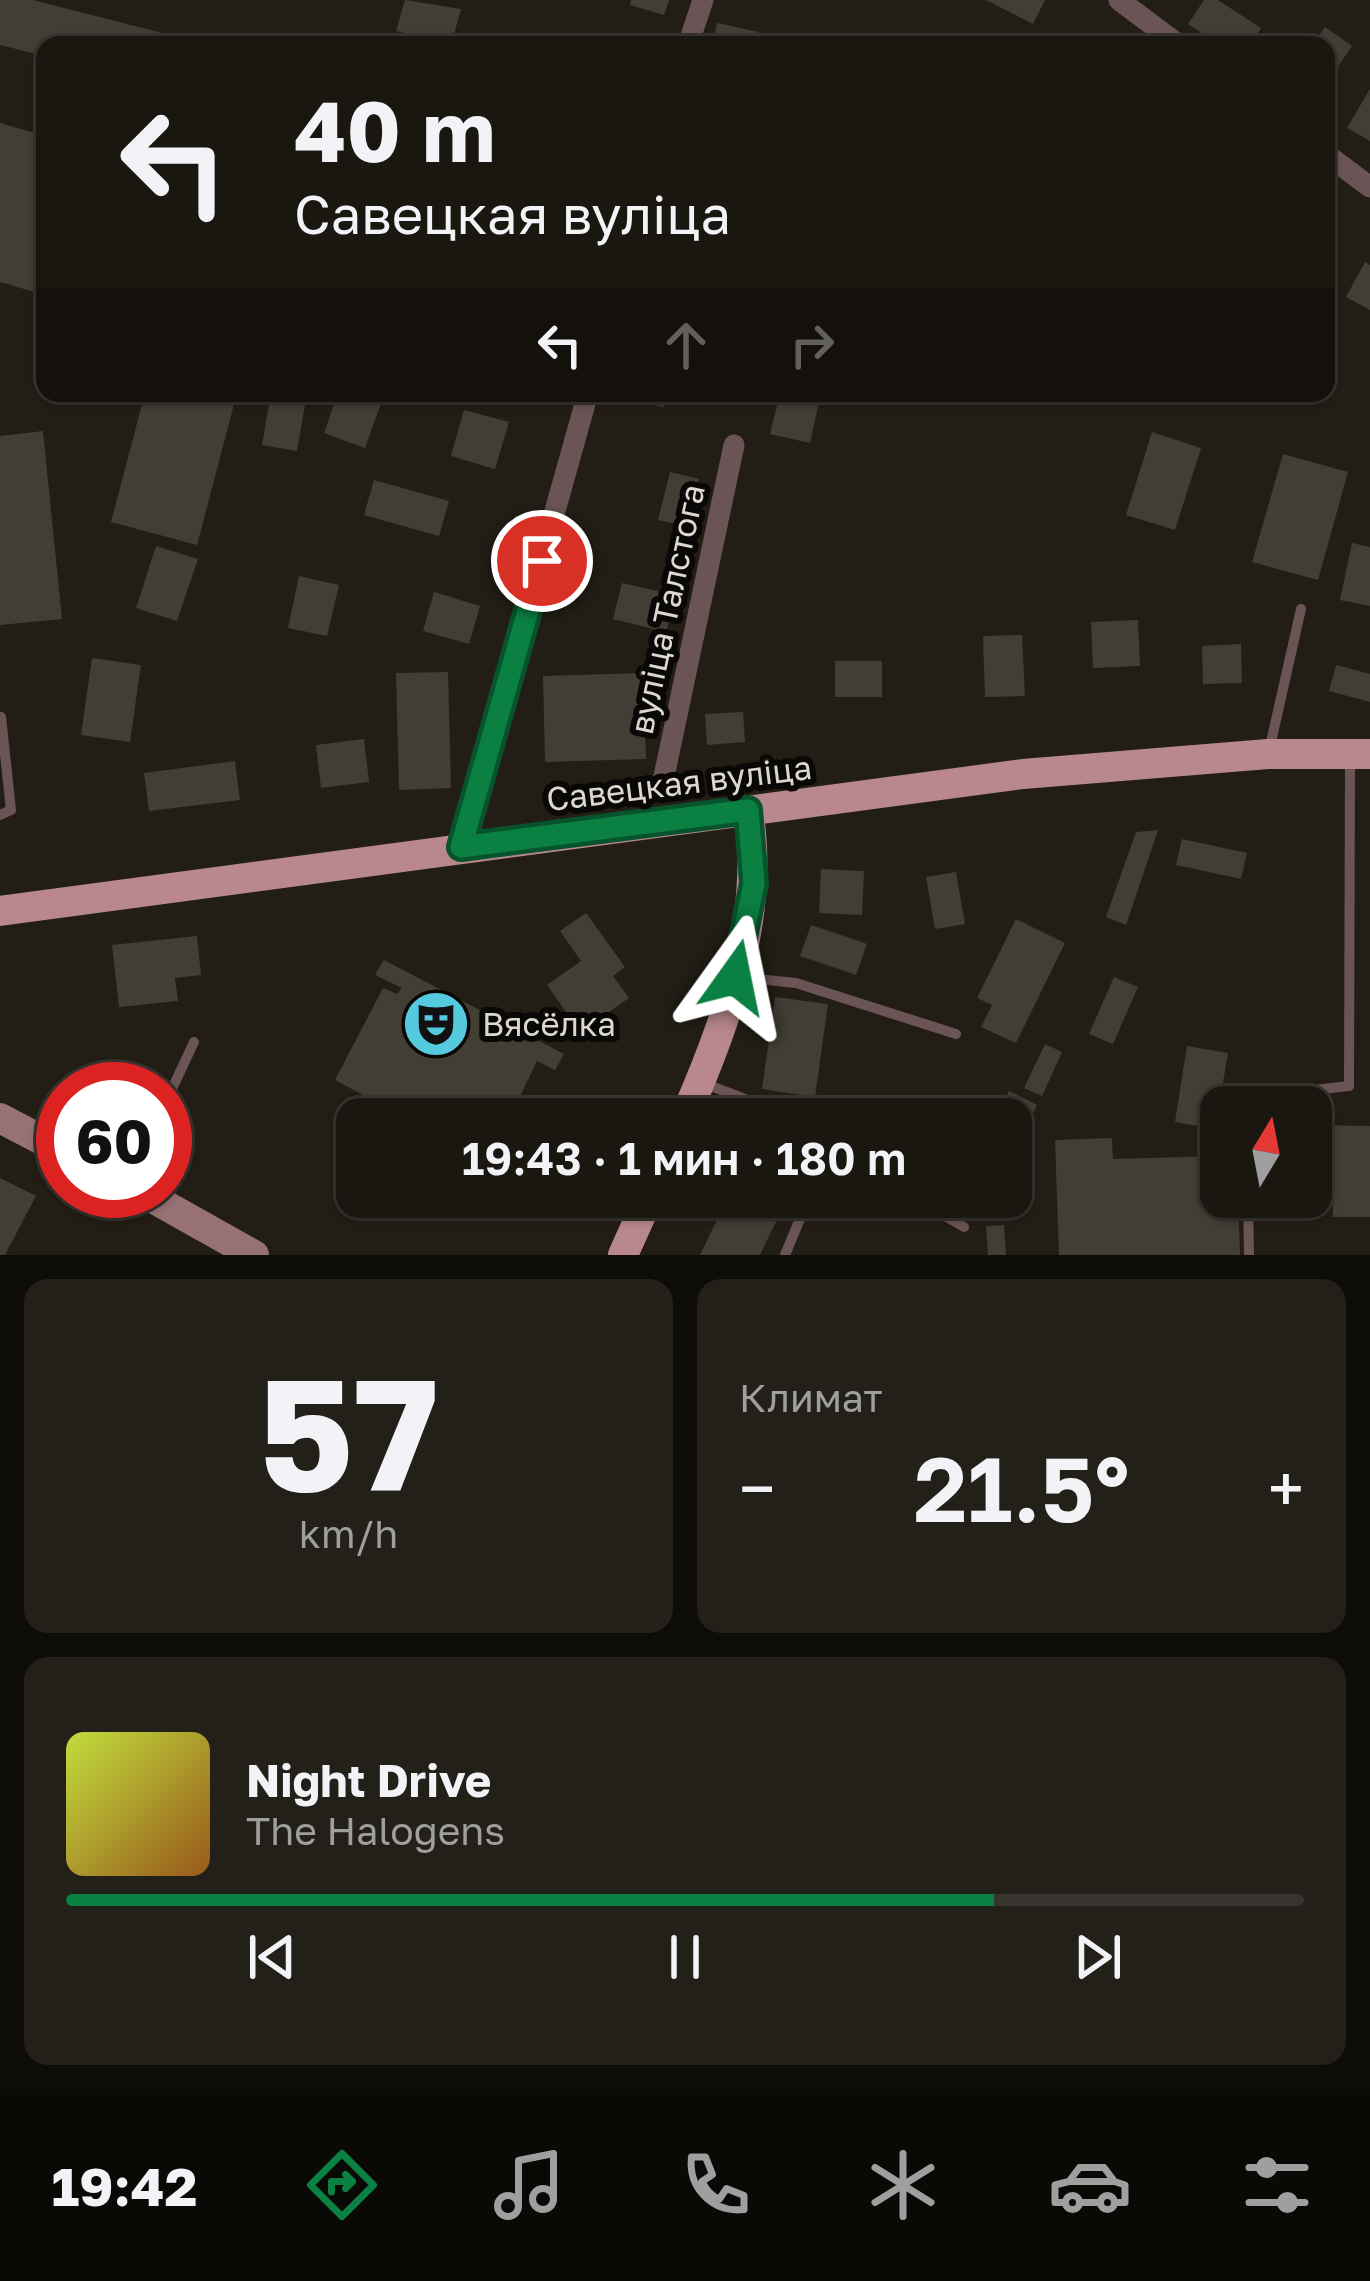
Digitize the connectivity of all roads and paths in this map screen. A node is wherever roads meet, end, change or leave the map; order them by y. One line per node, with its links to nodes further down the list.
1 (703, 0): 3 (street)
2 (1119, 0): 4 (street)
3 (691, 36)
4 (1167, 36)
5 (1335, 161): 6 (street)
6 (1370, 187)
7 (585, 402): 16 (street)
8 (734, 445): 13 (street, вуліца Талстога)
9 (1300, 609): 11 (lane)
10 (2, 717): 15 (lane)
11 (1268, 754): 12 (main road, Савецкая вуліца); 14 (main road, Савецкая вуліца)
12 (1360, 754): 23 (lane)
13 (662, 787)
14 (748, 810): 16 (main road, Савецкая вуліца); 18 (main road)
15 (0, 815)
16 (461, 847): 17 (main road, Савецкая вуліца)
17 (0, 911)
18 (735, 977): 19 (lane); 22 (main road)
19 (956, 1034)
20 (194, 1042): 21 (lane)
21 (185, 1062)
22 (700, 1082): 24 (main road); 25 (lane)
23 (1332, 1088)
24 (693, 1098)
25 (742, 1098)
26 (0, 1118): 27 (main road)
27 (36, 1136)
28 (188, 1218): 34 (main road)
29 (640, 1218): 35 (main road)
30 (800, 1218): 36 (lane)
31 (948, 1218): 33 (lane)
32 (1248, 1218): 37 (lane)
33 (964, 1227)
34 (254, 1255)
35 (623, 1255)
36 (785, 1255)
37 (1249, 1255)

